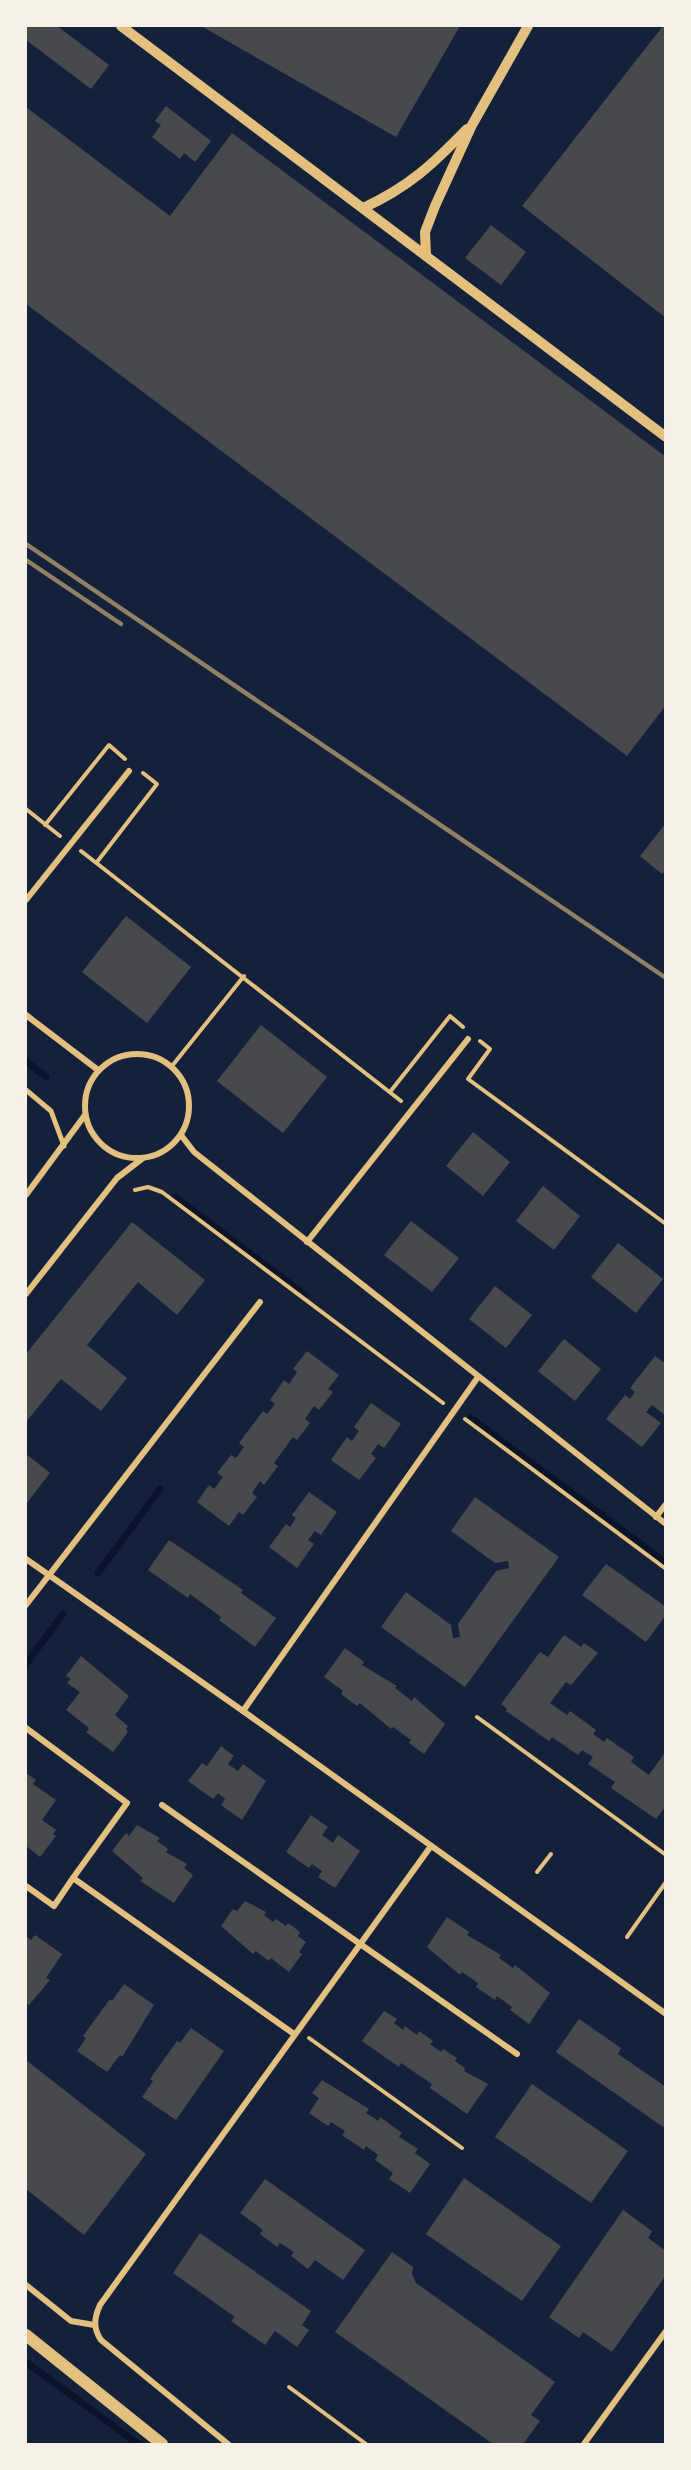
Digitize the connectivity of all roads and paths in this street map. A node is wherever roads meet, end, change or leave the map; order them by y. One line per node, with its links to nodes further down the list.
1 (121, 26): 4 (street)
2 (528, 26): 3 (street)
3 (472, 125): 4 (street); 5 (street)
4 (363, 208): 5 (street)
5 (426, 256): 6 (street)
6 (666, 437)
7 (129, 771): 9 (street)
8 (26, 809): 9 (path)
9 (70, 844): 10 (street); 11 (path)
10 (26, 900)
11 (244, 976): 15 (path); 18 (path)
12 (26, 1015): 16 (street)
13 (466, 1030): 18 (path)
14 (471, 1038): 19 (street); 26 (path)
15 (172, 1066): 16 (street); 21 (street)
16 (98, 1070): 20 (street)
17 (26, 1090): 22 (street)
18 (390, 1092): 19 (path)
19 (412, 1110): 27 (street)
20 (85, 1115): 22 (street); 23 (street)
21 (180, 1136): 23 (street); 27 (street)
22 (65, 1146): 25 (street)
23 (143, 1158): 28 (street)
24 (135, 1190): 31 (path)
25 (26, 1195)
26 (666, 1224)
27 (307, 1242): 30 (street)
28 (26, 1294)
29 (260, 1302): 38 (street)
30 (478, 1377): 34 (street); 40 (street)
31 (446, 1405)
32 (462, 1417): 37 (path)
33 (666, 1504): 34 (street)
34 (656, 1517): 35 (street)
35 (666, 1524)
36 (26, 1559): 38 (street)
37 (666, 1569)
38 (49, 1575): 39 (street); 40 (street)
39 (26, 1605)
40 (243, 1711): 44 (street)
41 (477, 1717): 46 (path)
42 (26, 1728): 48 (street)
43 (162, 1805): 52 (street)
44 (431, 1846): 52 (street); 53 (street)
45 (551, 1854): 47 (path)
46 (666, 1855)
47 (537, 1872)
48 (74, 1878): 50 (street); 54 (street)
49 (666, 1882): 51 (path)
50 (26, 1886)
51 (627, 1937)
52 (360, 1942): 54 (street); 56 (street)
53 (666, 2014)
54 (294, 2034): 59 (street)
55 (309, 2038): 57 (path)
56 (517, 2054)
57 (462, 2148)
58 (26, 2285): 59 (street)
59 (94, 2325): 64 (street)
60 (666, 2331): 66 (street)
61 (26, 2334): 63 (main road)
62 (289, 2387): 65 (path)
63 (162, 2445)
64 (228, 2445)
65 (366, 2445)
66 (584, 2445)

